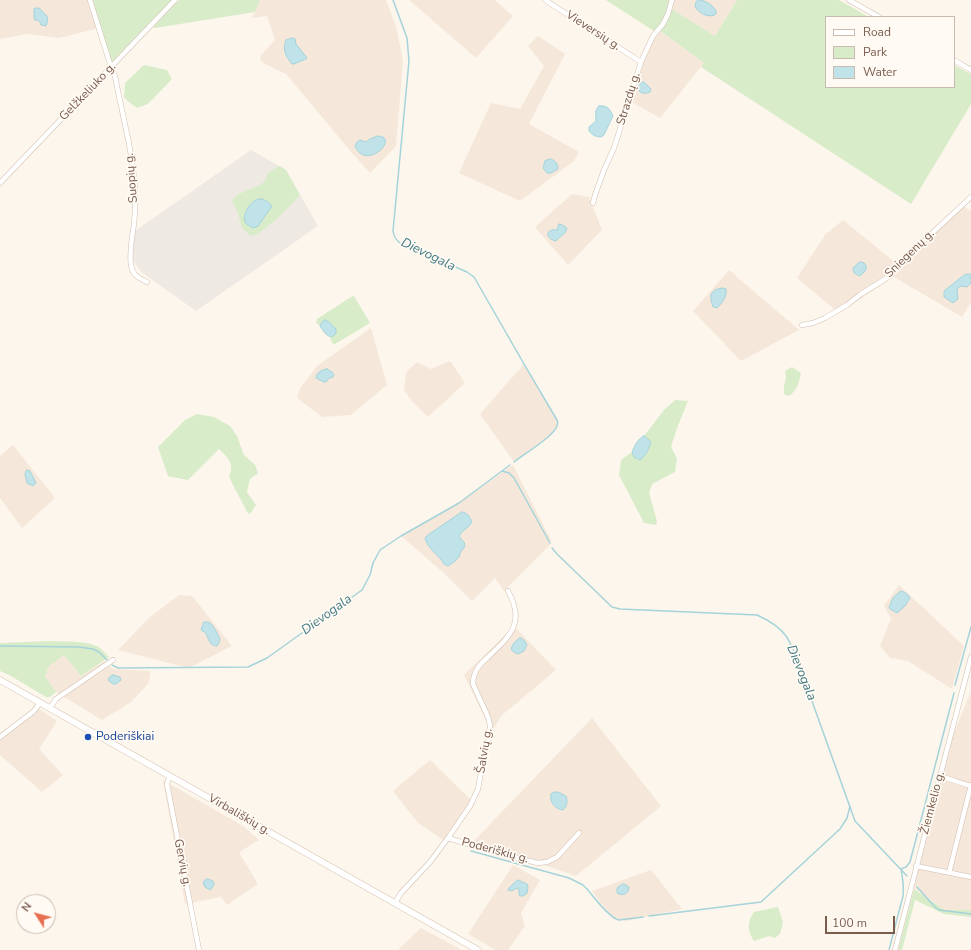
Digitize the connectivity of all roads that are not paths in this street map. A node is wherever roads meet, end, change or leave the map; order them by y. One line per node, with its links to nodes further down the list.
1 (90, 0): 10 (street, Suopių g.)
2 (175, 0): 10 (street, Gelžkeliuko g.)
3 (545, 0): 9 (street, Vieversių g.)
4 (672, 0): 9 (street, Strazdų g.)
5 (849, 0): 6 (street)
6 (856, 2): 7 (street)
7 (877, 16)
8 (955, 61): 11 (street)
9 (641, 62): 14 (street, Strazdų g.)
10 (111, 67): 12 (street, Gelžkeliuko g.); 15 (street, Suopių g.)
11 (971, 70)
12 (0, 183)
13 (971, 197): 16 (street, Sniegenų g.)
14 (593, 203)
15 (148, 282)
16 (802, 325)
17 (508, 591): 28 (street, Šalvių g.)
18 (971, 657): 25 (street, Žiemkelio g.)
19 (113, 660): 22 (street)
20 (0, 680): 21 (main road, Virbališkių g.)
21 (40, 703): 22 (main road, Virbališkių g.); 23 (street)
22 (50, 708): 24 (main road, Virbališkių g.)
23 (0, 737)
24 (170, 776): 32 (main road, Virbališkių g.); 33 (street, Gervių g.)
25 (940, 776): 26 (street); 29 (street, Žiemkelio g.)
26 (971, 785): 30 (street)
27 (579, 833): 28 (street, Poderiškių g.)
28 (448, 838): 32 (street, Šalvių g.)
29 (916, 866): 30 (street); 35 (street, Žiemkelio g.)
30 (949, 872): 31 (street)
31 (971, 877)
32 (395, 903): 34 (main road, Virbališkių g.)
33 (199, 950)
34 (478, 950)
35 (895, 950)

